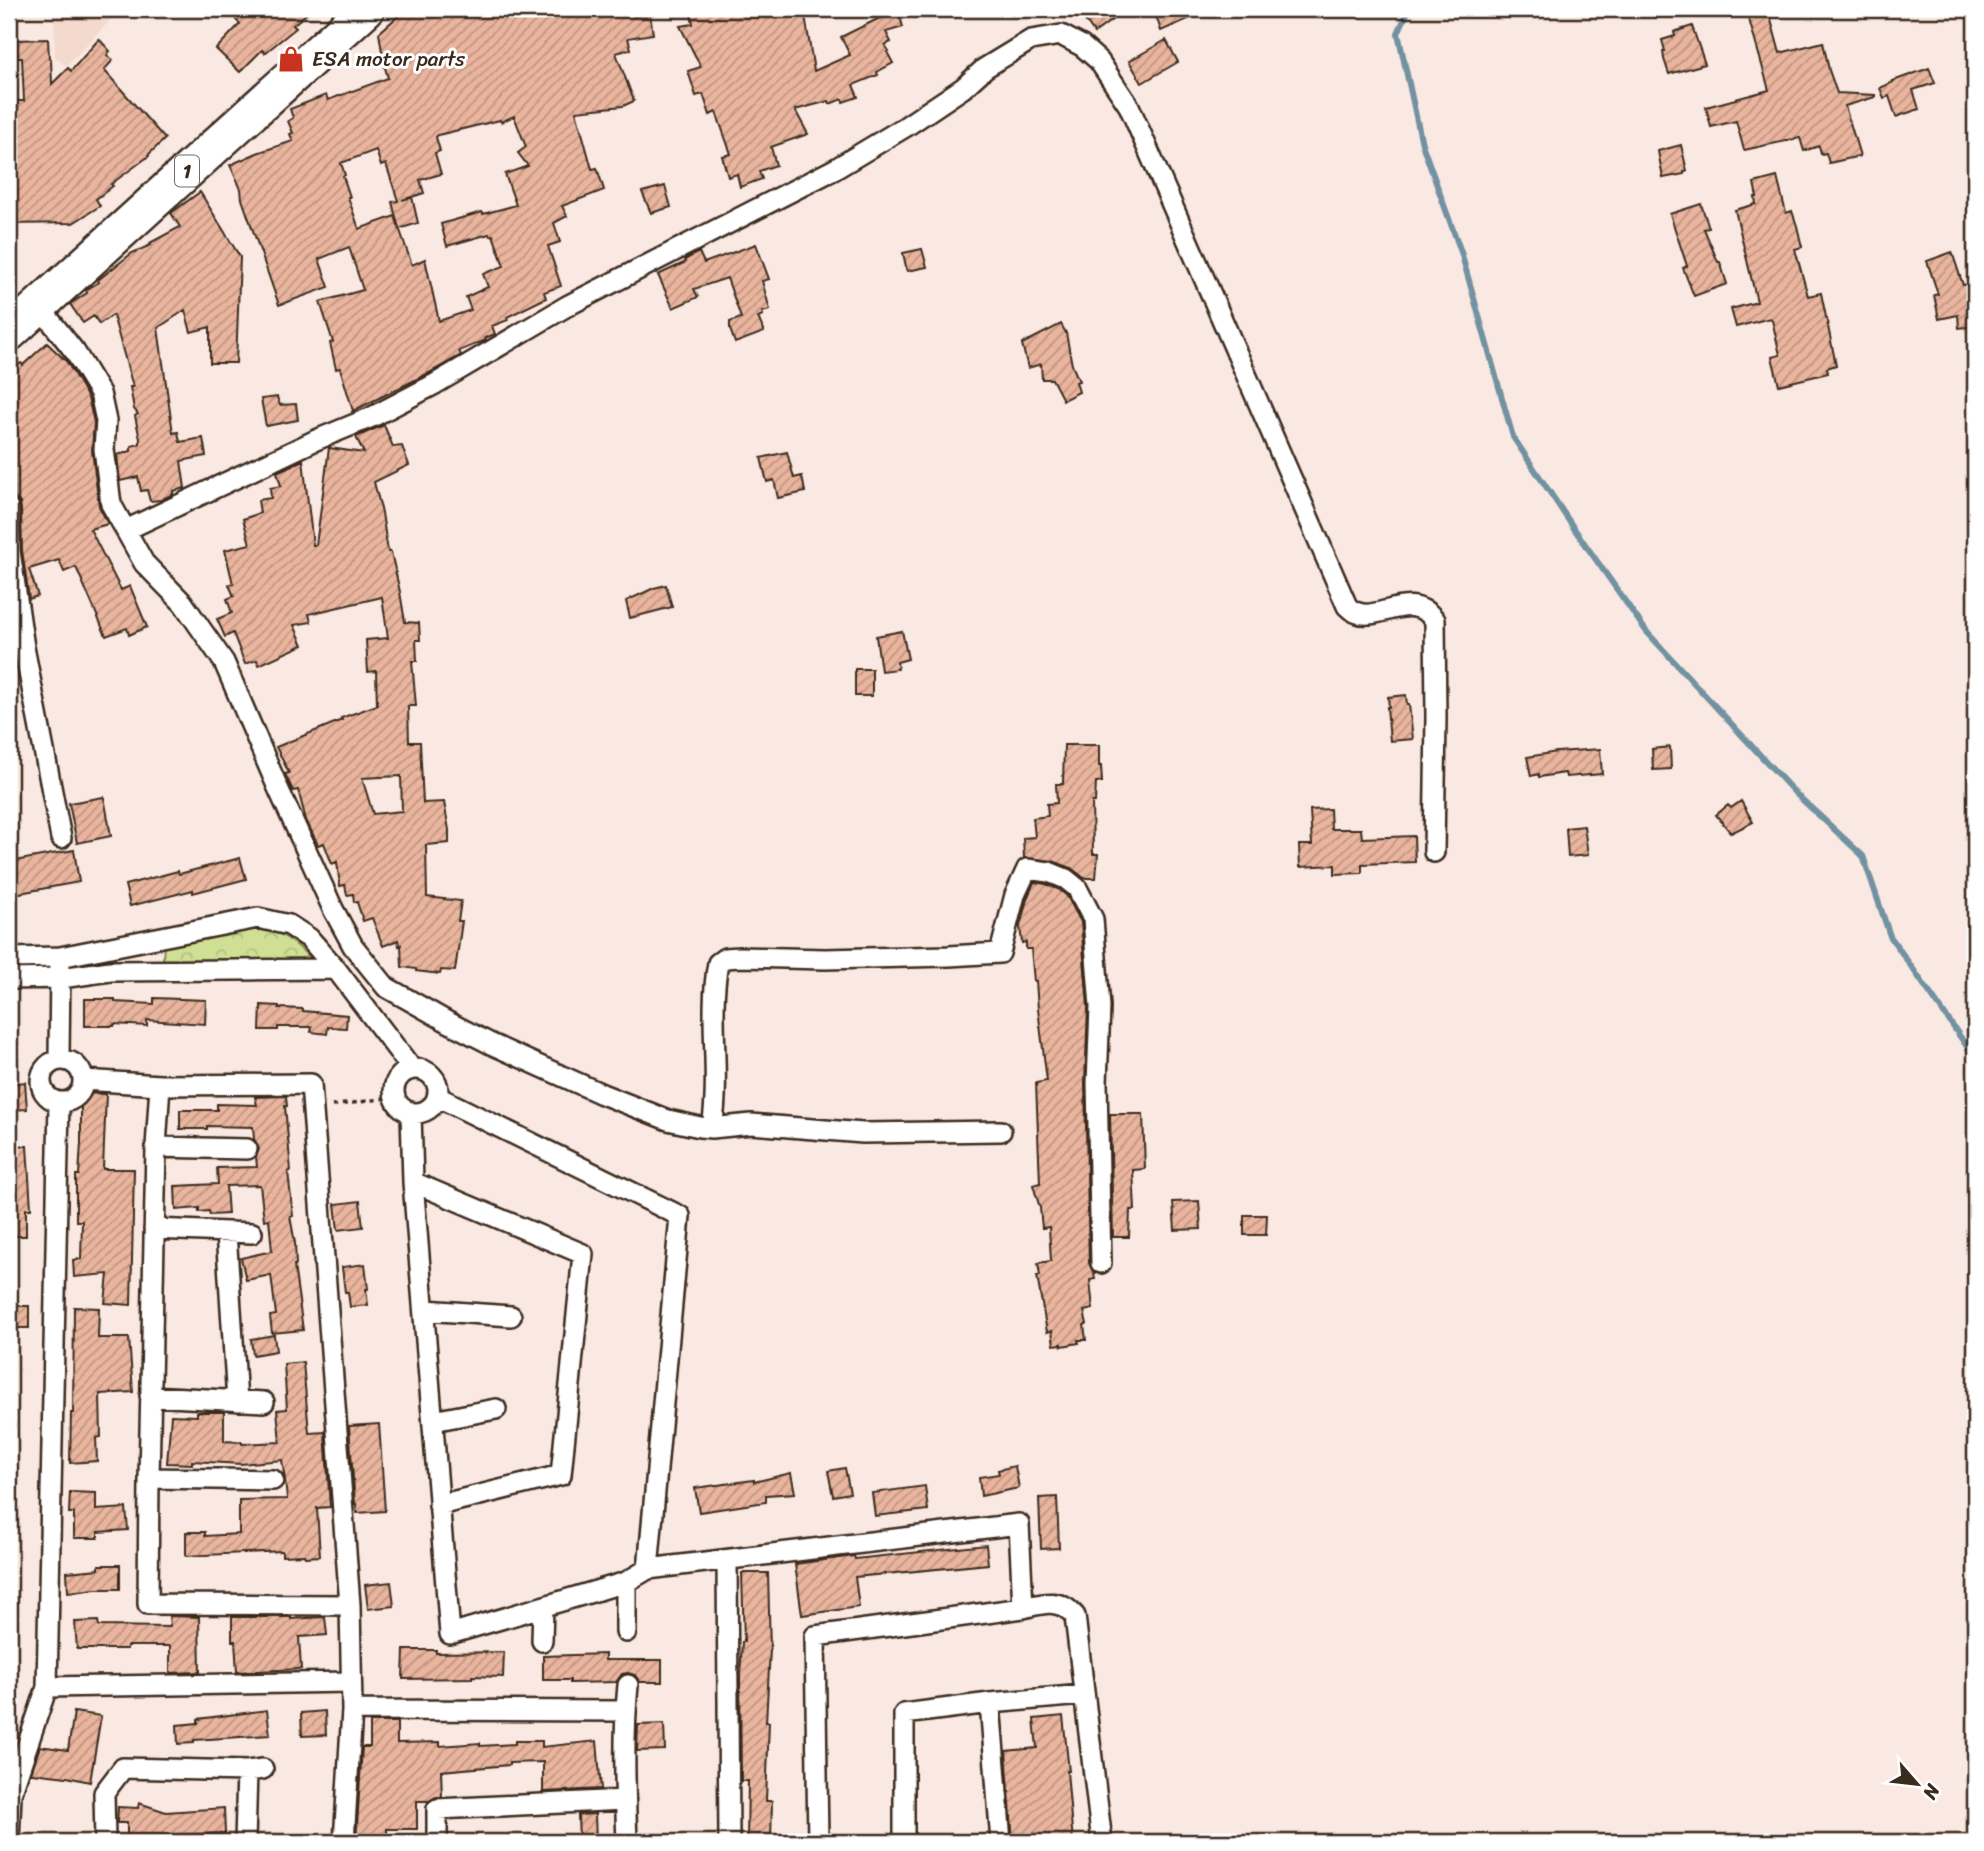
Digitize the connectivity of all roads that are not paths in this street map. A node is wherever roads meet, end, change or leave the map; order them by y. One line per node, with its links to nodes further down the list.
1 (366, 9): 2 (highway, 1)
2 (38, 306): 3 (highway, 1); 5 (street)
3 (9, 333)
4 (9, 509): 6 (street)
5 (126, 530): 7 (street); 20 (street)
6 (61, 838)
7 (1434, 852)
8 (60, 957): 9 (street); 10 (street); 11 (street)
9 (9, 958)
10 (336, 969): 11 (street); 14 (street)
11 (61, 978): 12 (street); 13 (street)
12 (9, 979)
13 (59, 1059): 15 (street); 18 (street)
14 (412, 1069): 17 (street); 19 (street)
15 (84, 1080): 16 (street); 18 (street)
16 (160, 1085): 22 (street); 42 (street)
17 (438, 1097): 19 (street); 40 (street)
18 (60, 1102): 49 (street)
19 (411, 1113): 24 (street)
20 (712, 1128): 21 (street); 28 (street)
21 (1001, 1130)
22 (156, 1147): 23 (street); 25 (street)
23 (247, 1149)
24 (413, 1182): 29 (street); 38 (street)
25 (154, 1229): 26 (street); 31 (street)
26 (226, 1232): 27 (street); 32 (street)
27 (252, 1233)
28 (1101, 1263)
29 (425, 1310): 30 (street); 35 (street)
30 (511, 1316)
31 (150, 1396): 32 (street); 36 (street)
32 (237, 1401): 33 (street)
33 (264, 1402)
34 (496, 1409): 35 (street)
35 (433, 1421): 38 (street)
36 (149, 1478): 37 (street); 42 (street)
37 (273, 1480)
38 (439, 1505): 43 (street)
39 (727, 1560): 40 (street); 44 (street); 61 (street)
40 (648, 1569): 41 (street)
41 (626, 1582): 43 (street); 45 (street)
42 (350, 1605): 47 (street)
43 (543, 1607): 46 (street)
44 (1023, 1608): 50 (street); 62 (street)
45 (626, 1632)
46 (542, 1641)
47 (351, 1682): 49 (street); 52 (street)
48 (628, 1685): 53 (street)
49 (47, 1687): 55 (street)
50 (1083, 1695): 51 (street); 65 (street)
51 (990, 1703): 63 (street); 64 (street)
52 (352, 1710): 53 (street); 58 (street)
53 (625, 1711): 54 (street)
54 (625, 1800): 59 (street); 60 (street)
55 (9, 1842)
56 (105, 1842): 57 (street)
57 (245, 1842)
58 (344, 1842)
59 (438, 1842)
60 (627, 1842)
61 (729, 1842)
62 (818, 1842)
63 (904, 1842)
64 (1001, 1842)
65 (1102, 1842)

